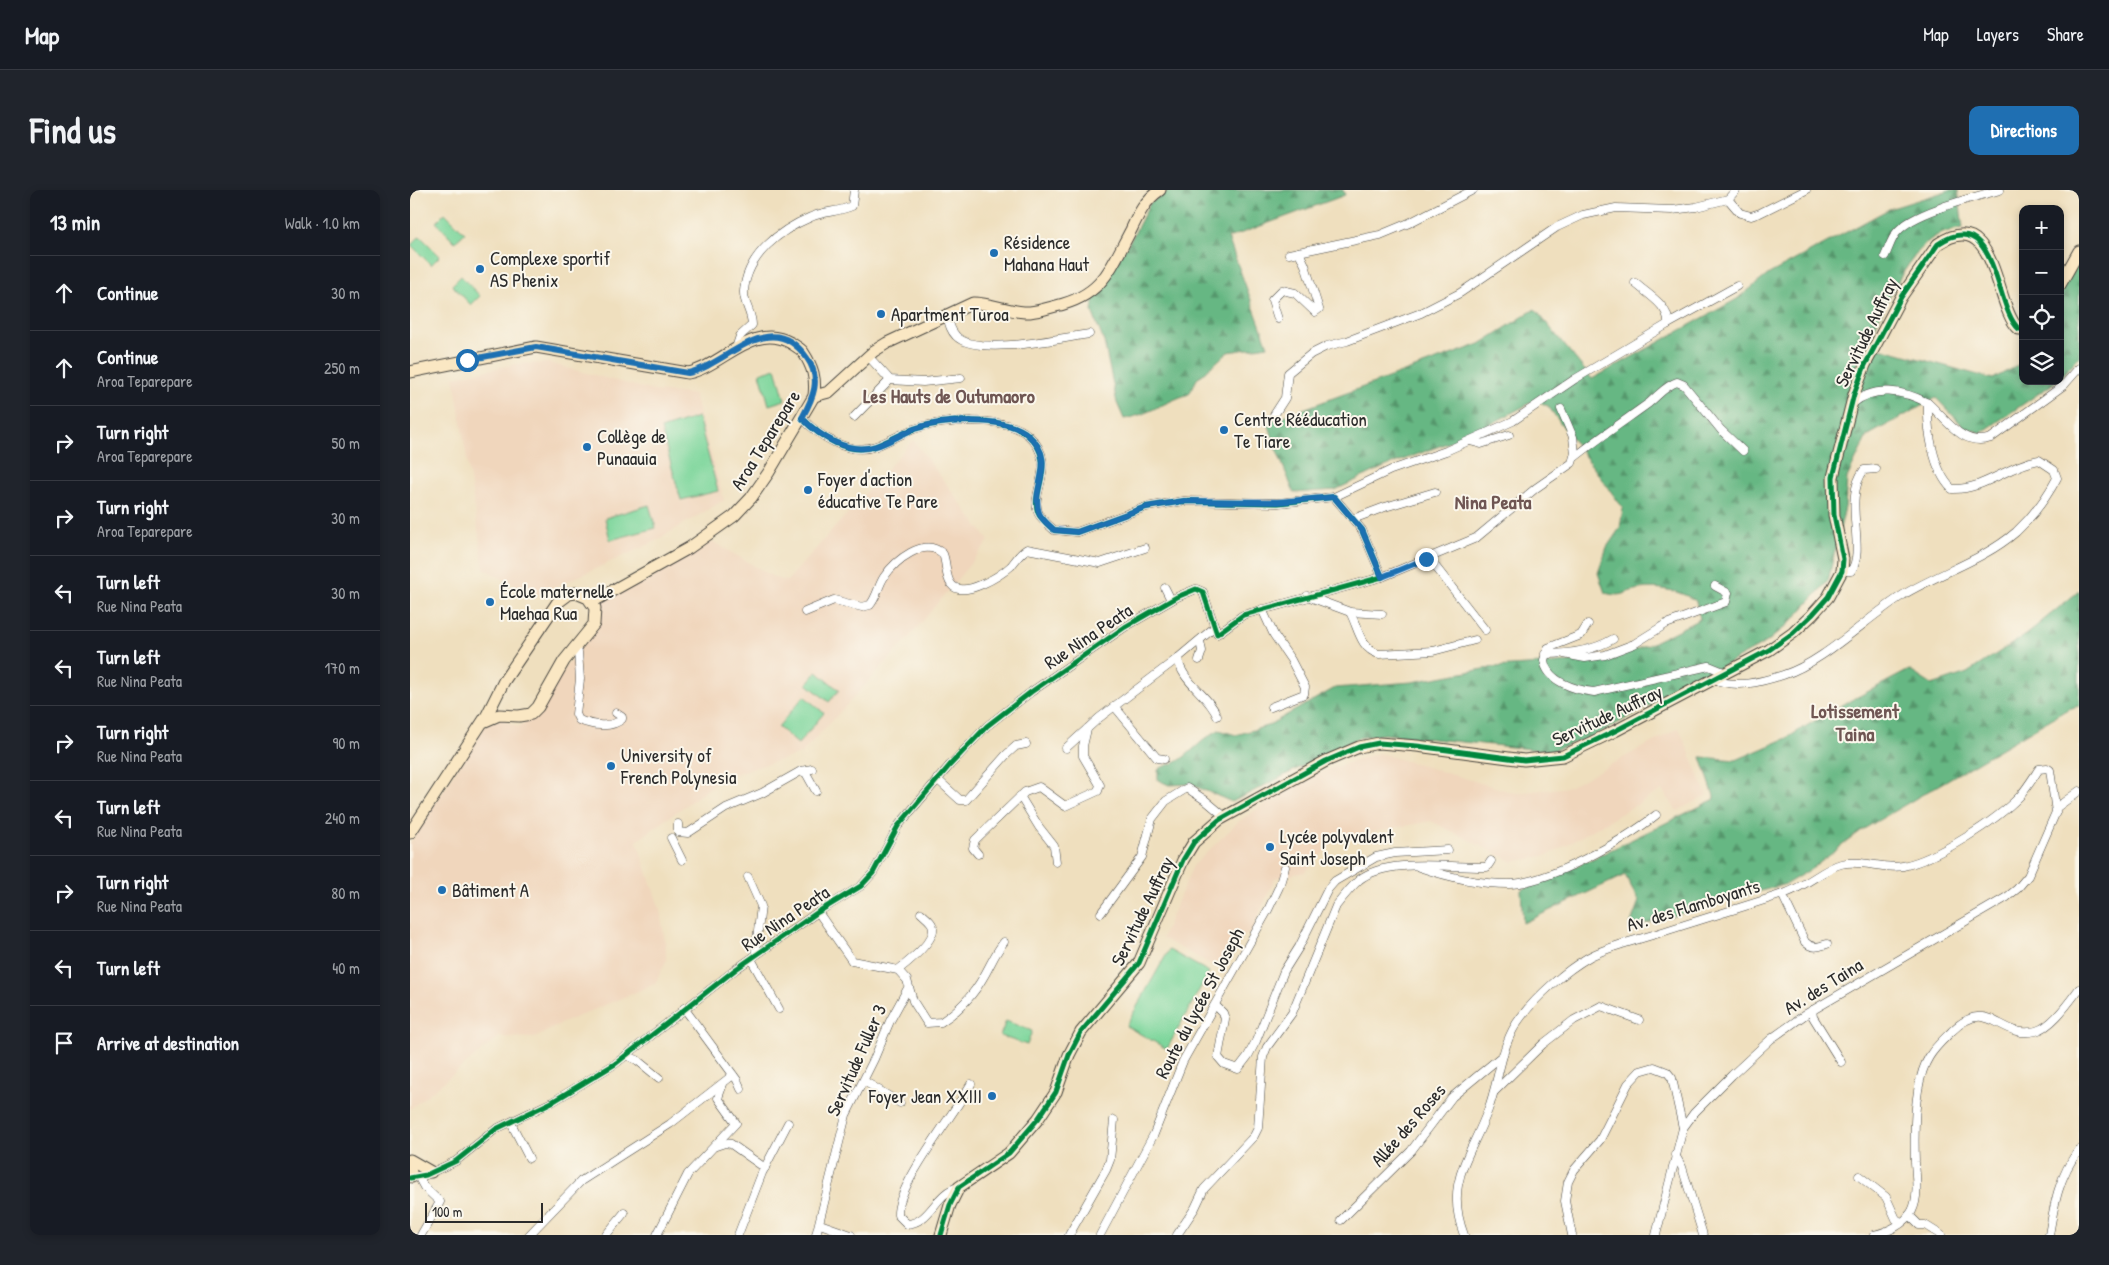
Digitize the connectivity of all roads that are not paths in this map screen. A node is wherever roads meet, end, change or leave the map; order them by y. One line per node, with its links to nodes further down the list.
1 (854, 190): 20 (street)
2 (1160, 190): 15 (street)
3 (1473, 190): 9 (street)
4 (1736, 190): 7 (street)
5 (1806, 190): 7 (street)
6 (2000, 190): 11 (street)
7 (1728, 199): 30 (street)
8 (2079, 251): 12 (street)
9 (1299, 252): 10 (street); 16 (street)
10 (1289, 254)
11 (1885, 256)
12 (2064, 278)
13 (1635, 283): 17 (street)
14 (1737, 286): 17 (street)
15 (947, 315): 19 (street); 21 (street)
16 (1278, 319)
17 (1668, 324): 34 (street)
18 (2019, 330): 28 (street, Servitude Auffray)
19 (1089, 334)
20 (736, 348): 23 (street, Aroa Teparepare); 26 (street, Aroa Teparepare)
21 (868, 356): 25 (street); 26 (street)
22 (2079, 368): 27 (street)
23 (410, 372)
24 (961, 378): 25 (street)
25 (890, 380): 31 (street)
26 (814, 396): 32 (street, Aroa Teparepare)
27 (1928, 403): 28 (street); 66 (street)
28 (1850, 406): 43 (street, Servitude Auffray)
29 (1561, 409): 36 (street)
30 (1274, 415)
31 (854, 417)
32 (802, 418): 39 (street); 49 (street, Aroa Teparepare)
33 (1508, 435): 34 (street)
34 (1470, 441): 39 (street)
35 (1743, 451): 36 (street)
36 (1575, 457): 42 (street)
37 (1876, 469): 43 (street)
38 (1435, 492): 40 (street)
39 (1334, 497): 40 (street)
40 (1353, 519): 44 (street)
41 (1145, 548): 51 (street)
42 (1428, 558): 44 (street); 56 (street)
43 (1842, 571): 65 (street, Servitude Auffray)
44 (1382, 577): 47 (street)
45 (1715, 586): 62 (street)
46 (1165, 588): 48 (street)
47 (1307, 596): 50 (street); 52 (street)
48 (1171, 600): 55 (street, Rue Nina Peata); 80 (street, Rue Nina Peata)
49 (592, 602): 60 (street); 67 (street)
50 (1262, 609): 55 (street); 68 (street)
51 (805, 612)
52 (1350, 612): 53 (street); 58 (street)
53 (1382, 614)
54 (1588, 624): 61 (street)
55 (1214, 627): 59 (street)
56 (1485, 630)
57 (1614, 638): 62 (street)
58 (1475, 640)
59 (1200, 641): 63 (street); 64 (street)
60 (573, 648): 70 (street); 71 (street)
61 (1545, 654): 62 (street); 65 (street)
62 (1564, 654)
63 (1178, 658): 69 (street); 72 (street)
64 (1199, 660)
65 (1726, 673): 66 (street, Servitude Auffray)
66 (1714, 679): 86 (street, Servitude Auffray)
67 (499, 694): 71 (street); 73 (street)
68 (1271, 707)
69 (1115, 708): 74 (street); 77 (street)
70 (616, 713)
71 (510, 714): 73 (street)
72 (1217, 716)
73 (483, 722): 88 (street)
74 (1087, 729): 76 (street); 83 (street)
75 (1026, 744): 80 (street)
76 (1066, 748)
77 (1164, 759)
78 (812, 769): 79 (street)
79 (801, 771): 81 (street); 87 (street)
80 (937, 779): 99 (street, Rue Nina Peata)
81 (816, 791)
82 (2079, 791): 84 (street)
83 (1020, 796): 91 (street); 94 (street)
84 (2056, 808): 98 (street, Av. des Flamboyants); 111 (street, Av. des Taina)
85 (1656, 815): 95 (street)
86 (1224, 816): 101 (street); 136 (street, Servitude Auffray)
87 (678, 824)
88 (410, 833)
89 (671, 838): 92 (street)
90 (1448, 850): 108 (street)
91 (978, 854)
92 (682, 860)
93 (1490, 861): 95 (street)
94 (1056, 862)
95 (1412, 865): 152 (street)
96 (1285, 866): 108 (street, Route du lycée St Joseph)
97 (748, 877): 104 (street)
98 (1782, 894): 103 (street); 113 (street, Av. des Flamboyants)
99 (818, 912): 104 (street, Rue Nina Peata); 105 (street)
100 (921, 913): 105 (street)
101 (1101, 913)
102 (1004, 942): 106 (street)
103 (1827, 944)
104 (753, 957): 109 (street, Rue Nina Peata); 110 (street)
105 (898, 970): 106 (street)
106 (908, 988): 118 (street, Servitude Fuller 3)
107 (2079, 989): 138 (street)
108 (1215, 1005): 151 (street, Route du lycée St Joseph)
109 (684, 1008): 114 (street, Rue Nina Peata); 116 (street)
110 (779, 1009)
111 (1812, 1010): 115 (street); 127 (street, Av. des Taina)
112 (1639, 1020): 122 (street)
113 (1503, 1054): 122 (street, Av. des Flamboyants); 139 (street, Allée des Roses)
114 (626, 1055): 117 (street); 125 (street, Rue Nina Peata)
115 (1841, 1062)
116 (733, 1075): 119 (street); 121 (street)
117 (659, 1078)
118 (864, 1082): 123 (street); 141 (street, Servitude Fuller 3)
119 (723, 1084): 128 (street); 143 (street)
120 (970, 1084): 136 (street)
121 (741, 1089)
122 (1494, 1092): 153 (street, Av. des Flamboyants)
123 (900, 1103)
124 (1114, 1120): 150 (street)
125 (511, 1122): 131 (street); 134 (street, Rue Nina Peata)
126 (788, 1123): 133 (street)
127 (1683, 1128): 130 (street, Av. des Taina); 154 (street)
128 (716, 1146): 133 (street); 145 (street)
129 (2079, 1150): 159 (street)
130 (1675, 1155): 155 (street, Av. des Taina); 156 (street)
131 (529, 1158)
132 (410, 1160): 134 (street)
133 (764, 1168): 146 (street)
134 (418, 1174): 142 (street)
135 (1859, 1176): 140 (street)
136 (960, 1186): 149 (street, Servitude Auffray)
137 (624, 1213): 144 (street)
138 (1909, 1214): 140 (street); 158 (street)
139 (1341, 1220)
140 (1901, 1222): 157 (street)
141 (820, 1224): 147 (street, Servitude Fuller 3); 148 (street)
142 (421, 1235)
143 (529, 1235)
144 (606, 1235)
145 (657, 1235)
146 (738, 1235)
147 (816, 1235)
148 (851, 1235)
149 (941, 1235)
150 (1069, 1235)
151 (1100, 1235)
152 (1177, 1235)
153 (1464, 1235)
154 (1572, 1235)
155 (1656, 1235)
156 (1703, 1235)
157 (1874, 1235)
158 (1941, 1235)
159 (2049, 1235)

